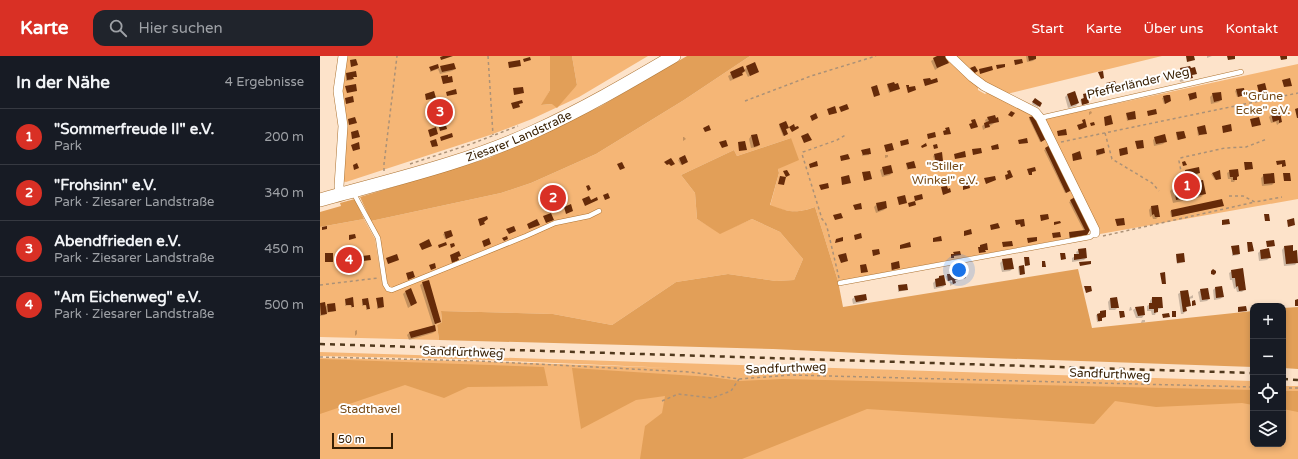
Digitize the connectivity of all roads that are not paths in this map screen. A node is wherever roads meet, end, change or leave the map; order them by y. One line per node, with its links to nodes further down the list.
1 (343, 56): 7 (street)
2 (674, 56): 6 (main road, Ziesarer Landstraße)
3 (950, 56): 5 (street)
4 (1241, 72): 5 (lane, Pfefferländer Weg)
5 (1040, 118): 10 (street)
6 (353, 190): 7 (main road, Ziesarer Landstraße); 9 (lane)
7 (340, 194): 8 (main road, Ziesarer Landstraße)
8 (320, 200)
9 (598, 211)
10 (1097, 235): 11 (lane)
11 (840, 283)

